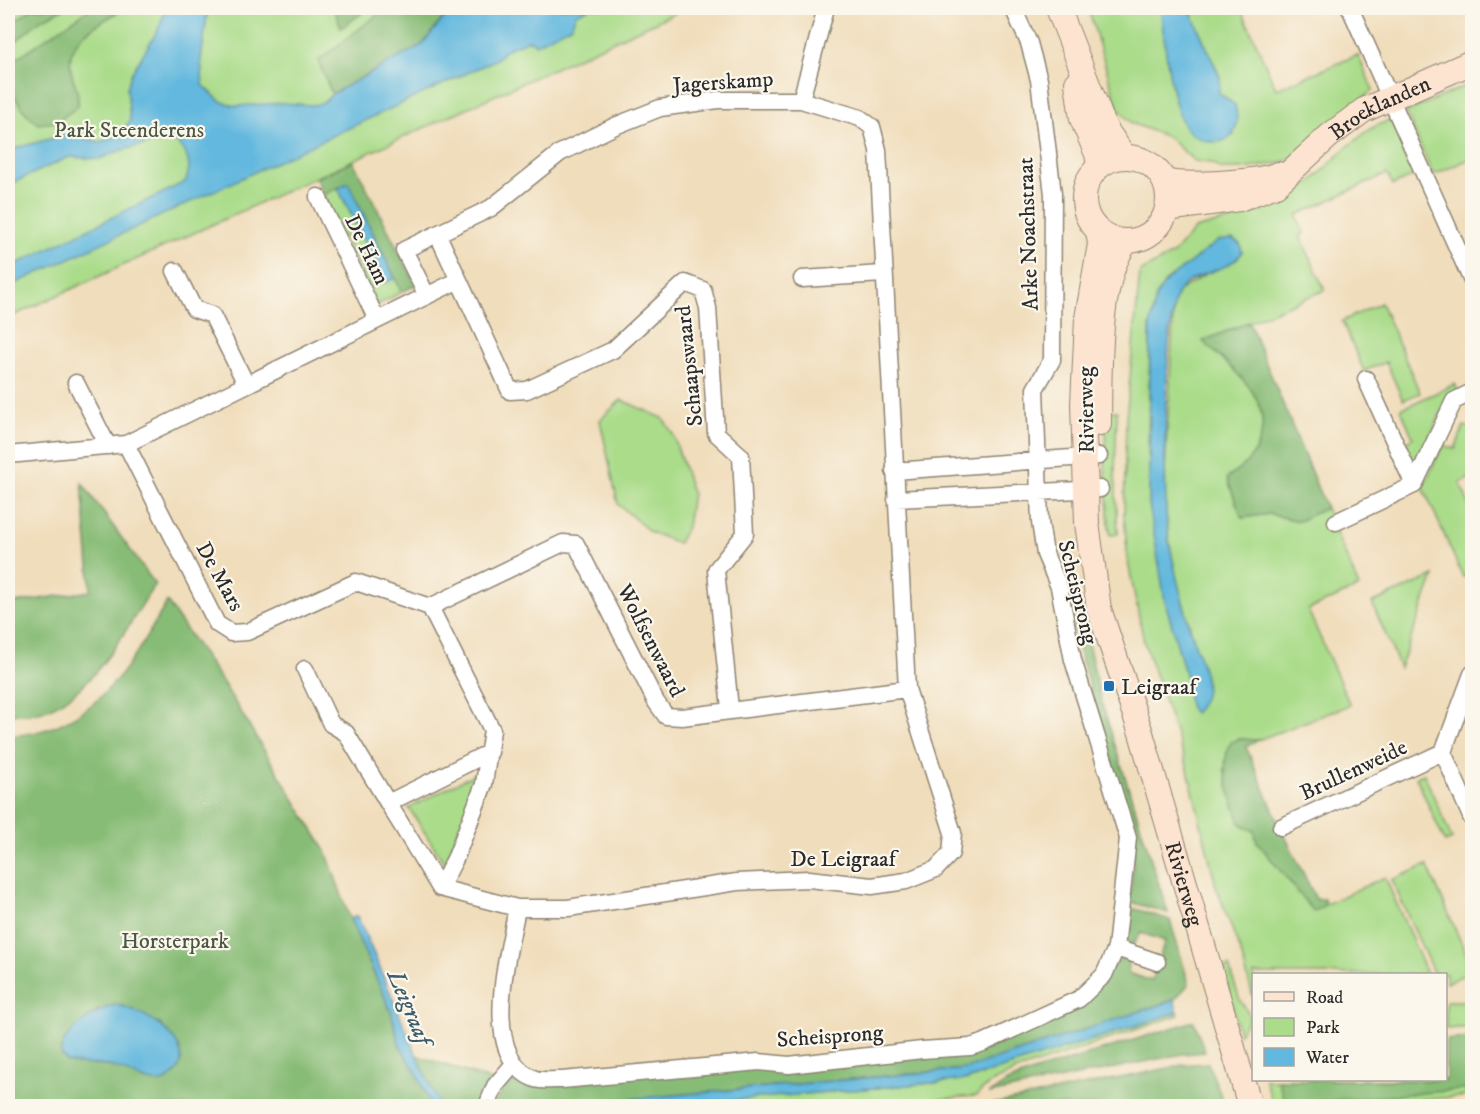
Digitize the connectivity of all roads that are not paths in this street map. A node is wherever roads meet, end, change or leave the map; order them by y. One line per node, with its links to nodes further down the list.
1 (826, 8): 8 (street)
2 (1012, 8): 34 (street, Arke Noachstraat)
3 (1058, 8): 5 (street)
4 (1350, 8): 7 (street)
5 (1070, 43): 9 (street); 10 (street)
6 (1473, 62): 7 (street, Broeklanden)
7 (1392, 97): 11 (street, Broeklanden); 22 (street)
8 (801, 100): 16 (street, Jagerskamp); 19 (street, Jagerskamp)
9 (1124, 156): 10 (street); 12 (street)
10 (1099, 166): 15 (street)
11 (1297, 166): 12 (street, Broeklanden); 14 (street, Broeklanden)
12 (1165, 181): 14 (street)
13 (318, 197): 24 (street, De Ham)
14 (1167, 208): 17 (street)
15 (1098, 231): 17 (street); 33 (street, Rivierweg)
16 (438, 235): 21 (street, Schaapswaard); 23 (street, Jagerskamp)
17 (1127, 241): 33 (street, Rivierweg)
18 (174, 271): 27 (street)
19 (882, 274): 20 (street); 31 (street, Jagerskamp)
20 (802, 279)
21 (457, 281): 23 (street); 45 (street, Schaapswaard)
22 (1473, 281)
23 (427, 296): 24 (street)
24 (378, 320): 27 (street)
25 (1366, 378): 36 (street)
26 (76, 383): 30 (street)
27 (246, 384): 29 (street)
28 (1473, 392): 36 (street)
29 (126, 444): 30 (street); 41 (street, De Mars)
30 (108, 446): 32 (street)
31 (893, 448): 35 (street, De Leigraaf)
32 (8, 455)
33 (1092, 457): 34 (street); 37 (street, Rivierweg)
34 (1037, 461): 35 (street); 38 (street)
35 (894, 471): 39 (street, De Leigraaf)
36 (1414, 485): 40 (street)
37 (1092, 489): 38 (street); 57 (street, Rivierweg)
38 (1038, 491): 39 (street); 53 (street, Scheisprong)
39 (896, 499): 44 (street, De Leigraaf)
40 (1336, 522)
41 (430, 607): 45 (street, Wolfsenwaard); 46 (street)
42 (304, 669): 48 (street)
43 (1473, 674): 47 (street, Brullenweide)
44 (907, 689): 45 (street, Wolfsenwaard); 52 (street, De Leigraaf)
45 (730, 709)
46 (490, 752): 48 (street); 51 (street)
47 (1443, 752): 49 (street, Brullenweide); 50 (street, Brullenweide)
48 (388, 803): 51 (street)
49 (1473, 819)
50 (1281, 827)
51 (440, 888): 52 (street, De Leigraaf)
52 (518, 908): 55 (street)
53 (1116, 948): 54 (street); 55 (street, Scheisprong)
54 (1157, 962)
55 (513, 1065): 56 (street)
56 (488, 1107)
57 (1250, 1107)

